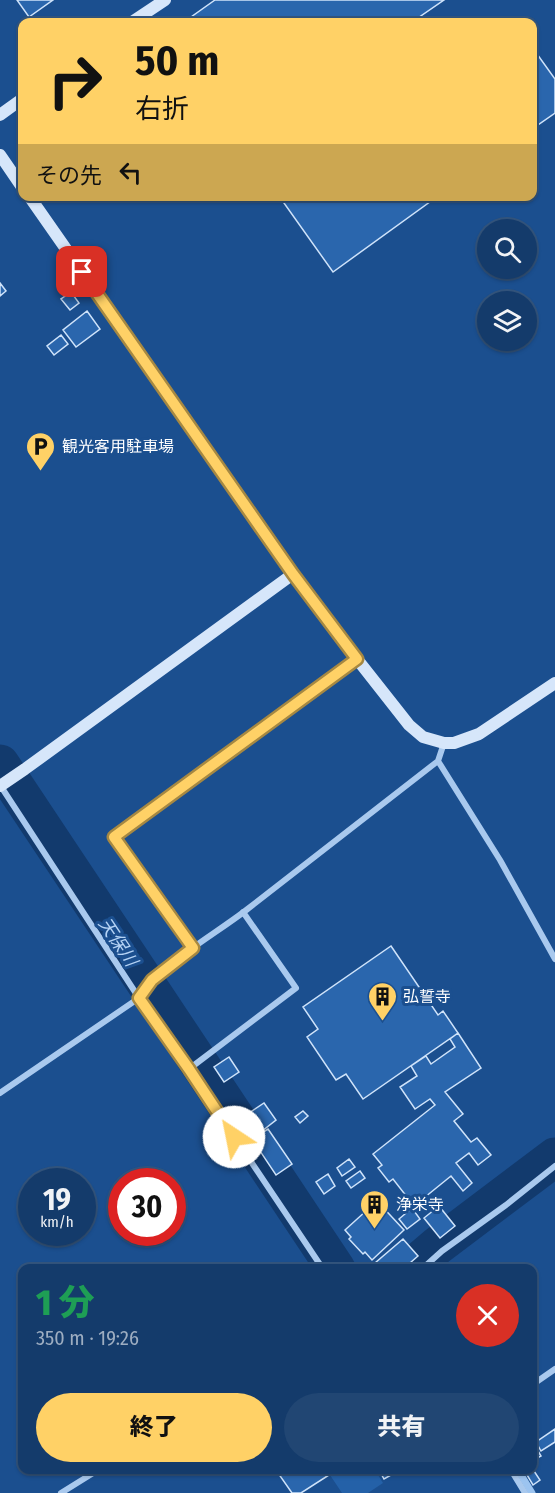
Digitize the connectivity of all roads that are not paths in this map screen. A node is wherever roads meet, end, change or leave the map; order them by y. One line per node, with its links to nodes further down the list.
1 (165, 0): 2 (main road)
2 (138, 18)
3 (18, 102): 4 (main road)
4 (0, 115)
5 (0, 155): 6 (main road)
6 (18, 181)
7 (32, 201): 8 (main road)
8 (293, 574): 9 (main road); 13 (main road)
9 (357, 659): 11 (main road); 15 (street)
10 (555, 683): 11 (main road)
11 (444, 743): 12 (street)
12 (438, 761): 14 (street); 16 (street)
13 (5, 782): 17 (street)
14 (243, 912): 15 (street); 18 (street)
15 (193, 948): 17 (street)
16 (555, 959)
17 (139, 998): 18 (street); 19 (street)
18 (191, 1066): 21 (street)
19 (0, 1093)
20 (555, 1166): 22 (street)
21 (320, 1264)
22 (428, 1264)
23 (555, 1369): 24 (street)
24 (537, 1382)
25 (92, 1474): 27 (street)
26 (513, 1474): 28 (street)
27 (61, 1493)
28 (525, 1493)

